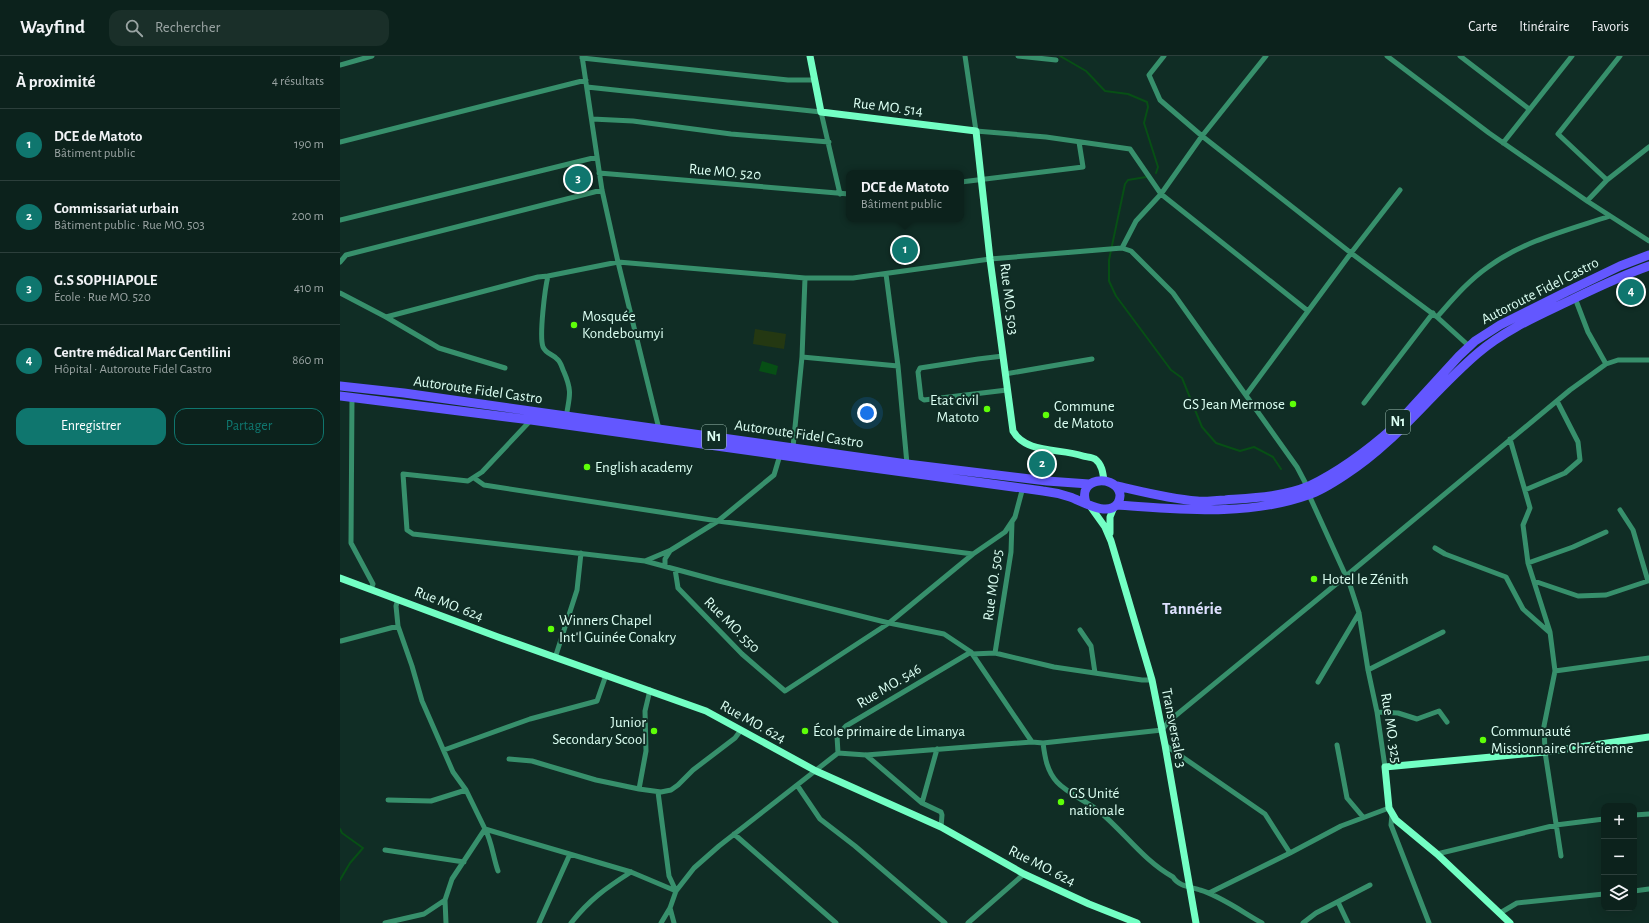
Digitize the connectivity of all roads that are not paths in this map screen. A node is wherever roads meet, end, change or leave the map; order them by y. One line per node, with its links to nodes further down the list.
1 (372, 56): 13 (street)
2 (810, 56): 15 (street)
3 (965, 56): 20 (street, Rue MO. 503)
4 (1018, 56): 12 (street)
5 (1164, 56): 21 (street)
6 (1266, 56): 21 (street)
7 (1388, 56): 25 (street)
8 (1460, 56): 17 (street)
9 (1572, 56): 17 (street)
10 (1620, 56): 30 (street)
11 (582, 57): 14 (street); 15 (street)
12 (1056, 60)
13 (340, 65)
14 (586, 80): 16 (street); 22 (street)
15 (814, 80): 18 (street)
16 (587, 88): 18 (street, Rue MO. 514); 19 (street)
17 (1529, 109): 25 (street)
18 (821, 112): 20 (street, Rue MO. 514); 23 (street)
19 (592, 119): 23 (street); 27 (street)
20 (976, 131): 24 (street, Rue MO. 514); 29 (street, Rue MO. 503)
21 (1202, 136): 36 (street); 42 (street)
22 (340, 142)
23 (829, 142): 34 (street)
24 (1079, 142): 29 (street); 36 (street, Rue MO. 514)
25 (1503, 143): 37 (street)
26 (1649, 148): 30 (street)
27 (596, 157): 28 (street); 39 (street)
28 (599, 174): 32 (street); 34 (street, Rue MO. 520)
29 (982, 180): 31 (street); 44 (street, Rue MO. 503)
30 (1607, 180): 37 (street)
31 (964, 182)
32 (602, 190): 45 (street); 46 (street)
33 (1400, 190): 42 (street)
34 (840, 194): 35 (street, Rue MO. 520)
35 (846, 194)
36 (1161, 194): 41 (street); 53 (street, Rue MO. 514)
37 (1587, 201): 38 (street)
38 (1610, 216): 40 (street); 54 (street)
39 (340, 220)
40 (1649, 241)
41 (1122, 248): 44 (street); 67 (street, Rue MO. 325)
42 (1351, 253): 53 (street); 54 (street)
43 (1649, 255): 56 (highway, Autoroute Fidel Castro / N1)
44 (990, 259): 48 (street); 57 (street, Rue MO. 503)
45 (340, 262)
46 (618, 262): 49 (street); 50 (street); 74 (street)
47 (1649, 266): 52 (highway, Autoroute Fidel Castro / N1)
48 (886, 274): 50 (street); 62 (street)
49 (548, 276): 55 (street); 73 (street)
50 (805, 278): 58 (street)
51 (340, 293): 55 (street)
52 (1575, 298): 61 (street); 86 (highway, Autoroute Fidel Castro / N1)
53 (1308, 311): 67 (street)
54 (1435, 315): 56 (street); 71 (street)
55 (386, 317): 63 (street)
56 (1469, 346): 86 (highway, Autoroute Fidel Castro / N1)
57 (1003, 356): 64 (street, Rue MO. 503); 66 (street)
58 (802, 357): 62 (street); 76 (street)
59 (1092, 359): 64 (street)
60 (1649, 360): 61 (street)
61 (1606, 364): 70 (street)
62 (898, 366): 78 (street)
63 (505, 368)
64 (1005, 374): 66 (street, Rue MO. 503)
65 (340, 386): 73 (highway, Autoroute Fidel Castro / N1)
66 (1007, 390): 81 (street, Rue MO. 503)
67 (1246, 395): 86 (street, Rue MO. 325)
68 (340, 396): 69 (highway, Autoroute Fidel Castro / N1)
69 (352, 397): 72 (highway, Autoroute Fidel Castro / N1); 105 (street)
70 (1557, 400): 75 (street); 85 (street)
71 (1364, 403)
72 (531, 420): 73 (highway, Autoroute Fidel Castro / N1); 79 (street)
73 (566, 420): 74 (highway, Autoroute Fidel Castro / N1); 77 (highway, Autoroute Fidel Castro / N1)
74 (659, 429): 76 (highway, Autoroute Fidel Castro / N1)
75 (1510, 439): 85 (street); 102 (street)
76 (793, 448): 78 (highway, Autoroute Fidel Castro / N1)
77 (780, 455): 84 (highway, Autoroute Fidel Castro / N1); 90 (street)
78 (907, 464): 80 (highway, Autoroute Fidel Castro / N1)
79 (474, 478): 90 (street); 96 (street)
80 (1025, 478): 82 (highway, Autoroute Fidel Castro / N1); 84 (street)
81 (1104, 481): 82 (highway); 83 (highway)
82 (1089, 484): 87 (highway)
83 (1116, 486): 86 (highway, Autoroute Fidel Castro / N1); 88 (highway)
84 (1023, 488): 87 (highway, Autoroute Fidel Castro / N1); 91 (street)
85 (1525, 490): 99 (street)
86 (1308, 491): 88 (highway, Autoroute Fidel Castro / N1); 102 (street, Rue MO. 325)
87 (1088, 504): 88 (highway); 93 (street, Transversale 3)
88 (1115, 506): 93 (street, Transversale 3)
89 (1620, 510): 104 (street)
90 (718, 521): 95 (street); 97 (street)
91 (1012, 521): 97 (street); 115 (street, Rue MO. 505)
92 (1606, 532): 99 (street)
93 (1111, 541): 122 (street, Transversale 3)
94 (1435, 548): 112 (street)
95 (671, 550): 98 (street); 100 (street)
96 (581, 553): 98 (street); 116 (street)
97 (973, 554): 108 (street)
98 (645, 561): 100 (street)
99 (1528, 564): 104 (street)
100 (666, 566): 101 (street)
101 (675, 569): 108 (street); 108 (street, Rue MO. 550)
102 (1346, 576): 107 (street, Rue MO. 325); 128 (street)
103 (340, 578): 105 (street, Rue MO. 624)
104 (1534, 581): 112 (street)
105 (371, 589): 106 (street, Rue MO. 624)
106 (398, 599): 109 (street); 116 (street, Rue MO. 624)
107 (1359, 613): 118 (street, Rue MO. 325); 123 (street)
108 (889, 623): 114 (street)
109 (398, 626): 113 (street); 135 (street)
110 (1080, 630): 120 (street)
111 (1443, 632): 118 (street)
112 (1550, 632): 119 (street)
113 (341, 641)
114 (971, 653): 115 (street); 130 (street); 137 (street, Rue MO. 546)
115 (995, 653): 120 (street)
116 (555, 658): 121 (street, Rue MO. 624)
117 (1649, 658): 119 (street)
118 (1368, 670): 125 (street, Rue MO. 325)
119 (1555, 671): 136 (street)
120 (1095, 673): 122 (street)
121 (606, 675): 124 (street, Rue MO. 624); 135 (street)
122 (1152, 680): 128 (street, Transversale 3)
123 (1318, 682)
124 (650, 690): 127 (street, Rue MO. 624); 143 (street)
125 (1377, 712): 126 (street); 140 (street, Rue MO. 325)
126 (1447, 722)
127 (740, 730): 141 (street, Rue MO. 624); 145 (street)
128 (1162, 730): 131 (street); 132 (street, Transversale 3)
129 (1649, 737): 136 (street)
130 (1032, 742): 131 (street); 134 (street)
131 (1043, 743): 167 (street)
132 (1165, 745): 158 (street); 167 (street, Transversale 3)
133 (1338, 745): 151 (street)
134 (937, 749): 138 (street); 147 (street)
135 (444, 750): 144 (street)
136 (1545, 752): 140 (street); 153 (street)
137 (838, 754): 138 (street); 141 (street)
138 (866, 755): 147 (street)
139 (509, 759): 143 (street)
140 (1385, 767): 148 (street, Rue MO. 325)
141 (816, 771): 142 (street); 154 (street, Rue MO. 624)
142 (797, 785): 156 (street); 184 (street)
143 (639, 789): 145 (street)
144 (466, 790): 146 (street); 155 (street)
145 (658, 792): 169 (street)
146 (388, 800)
147 (922, 803): 154 (street)
148 (1390, 811): 151 (street); 160 (street); 191 (street)
149 (1649, 814): 150 (street)
150 (1637, 815)
151 (1363, 817): 158 (street)
152 (1601, 819): 153 (street)
153 (1556, 826): 160 (street); 161 (street)
154 (941, 827): 165 (street, Rue MO. 624)
155 (485, 830): 159 (street); 162 (street); 163 (street)
156 (734, 834): 169 (street); 183 (street)
157 (385, 850): 162 (street)
158 (1290, 853): 171 (street)
159 (570, 854): 164 (street); 179 (street)
160 (1437, 854): 176 (street)
161 (1561, 856)
162 (464, 862): 173 (street)
163 (498, 871)
164 (631, 872): 169 (street); 180 (street)
165 (1024, 874): 185 (street); 186 (street, Rue MO. 624)
166 (1370, 885): 174 (street)
167 (1190, 888): 171 (street); 187 (street, Transversale 3)
168 (1649, 889): 170 (street)
169 (676, 891): 175 (street)
170 (1637, 891)
171 (1209, 893): 188 (street)
172 (1601, 894): 176 (street)
173 (445, 900): 177 (street); 178 (street)
174 (1338, 902): 189 (street); 190 (street)
175 (670, 908): 181 (street); 182 (street)
176 (1500, 913): 192 (street)
177 (385, 923)
178 (446, 923)
179 (539, 923)
180 (571, 923)
181 (661, 923)
182 (674, 923)
183 (836, 923)
184 (945, 923)
185 (968, 923)
186 (1137, 923)
187 (1196, 923)
188 (1262, 923)
189 (1304, 923)
190 (1348, 923)
191 (1429, 923)
192 (1510, 923)

